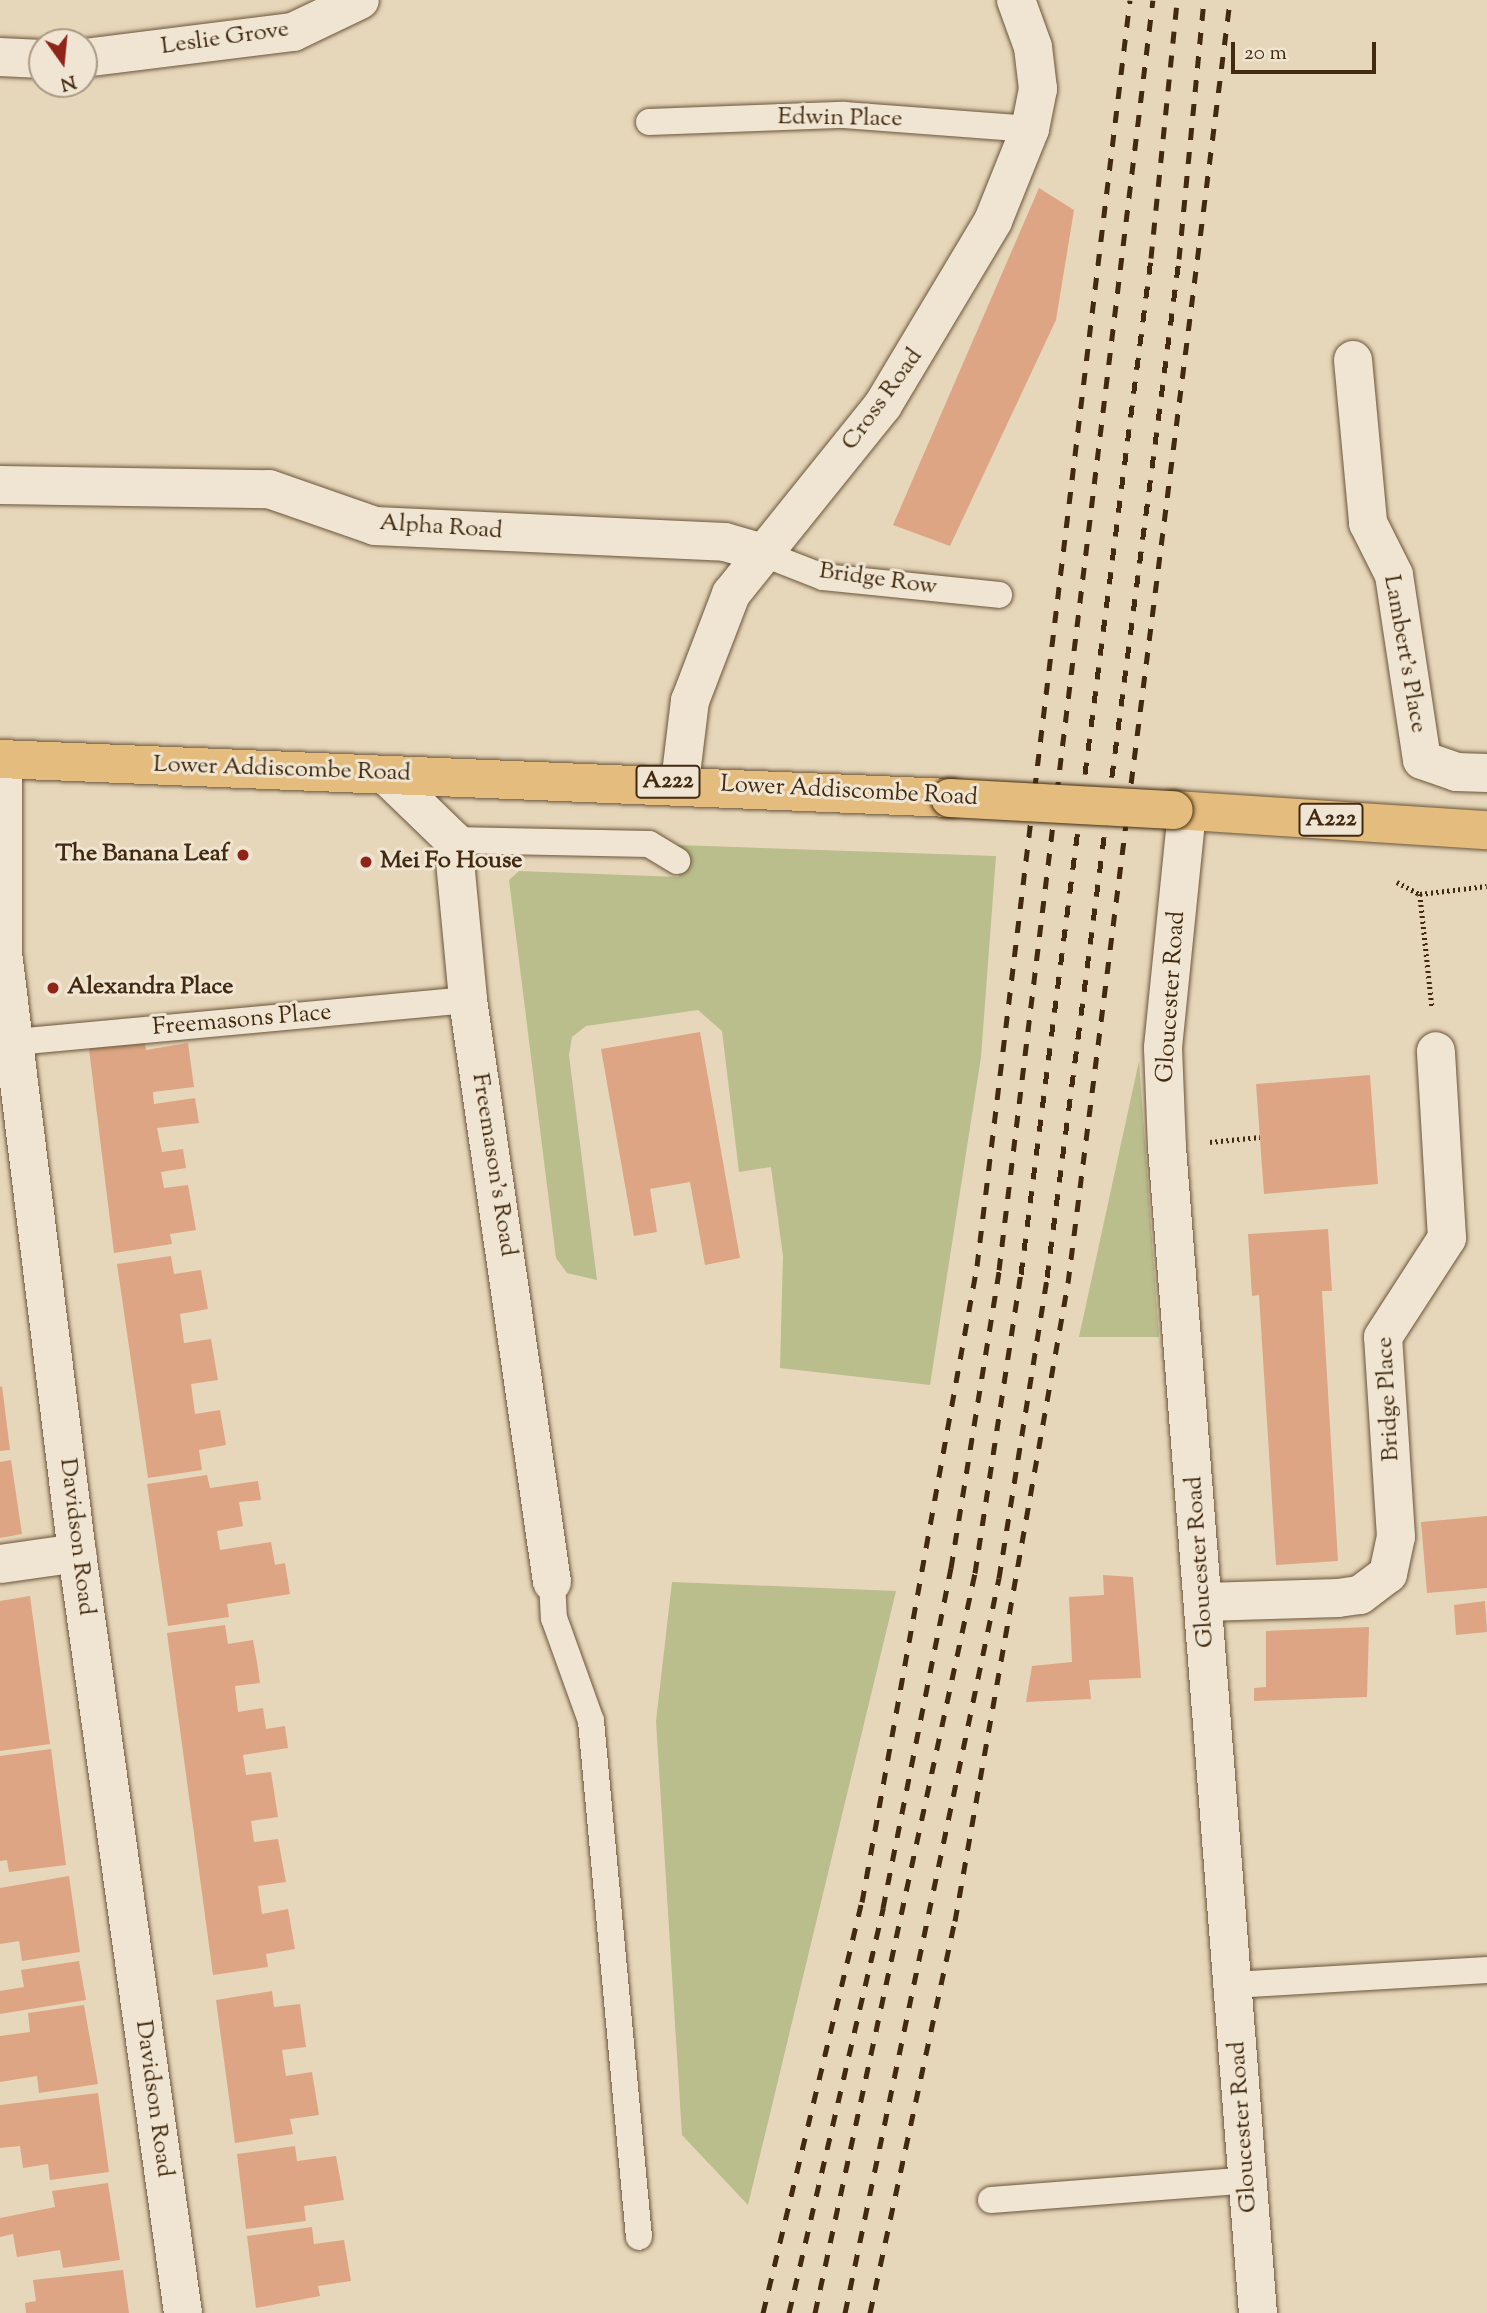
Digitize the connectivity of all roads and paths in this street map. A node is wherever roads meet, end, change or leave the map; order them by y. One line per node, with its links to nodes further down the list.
1 (360, 0): 3 (street, Leslie Grove)
2 (1016, 0): 7 (street, Cross Road)
3 (98, 56)
4 (0, 57): 5 (street)
5 (28, 58)
6 (649, 122): 7 (lane, Edwin Place)
7 (1030, 129): 10 (street, Cross Road)
8 (1353, 360): 13 (street, Lambert's Place)
9 (0, 485): 10 (street, Alpha Road)
10 (759, 552): 11 (lane, Bridge Row); 15 (street, Cross Road)
11 (999, 595)
12 (2, 759): 14 (main road, Lower Addiscombe Road / A222); 23 (street, Davidson Road)
13 (1487, 773)
14 (387, 775): 15 (main road, Lower Addiscombe Road / A222); 18 (street)
15 (680, 782): 16 (main road, Lower Addiscombe Road / A222, bridge)
16 (1181, 811): 17 (main road, Lower Addiscombe Road / A222); 30 (street, Gloucester Road)
17 (1487, 830)
18 (453, 840): 19 (lane); 24 (street, Freemason's Road)
19 (677, 861)
20 (1397, 882): 22 (path)
21 (1487, 886): 22 (path)
22 (1420, 894): 26 (path)
23 (1, 953): 25 (street, Davidson Road)
24 (468, 1000): 25 (lane, Freemasons Place); 29 (street, Freemason's Road)
25 (15, 1042): 27 (street, Davidson Road)
26 (1436, 1051): 30 (street, Bridge Place)
27 (77, 1553): 28 (street); 36 (street, Davidson Road)
28 (0, 1564)
29 (552, 1582): 35 (lane)
30 (1203, 1602): 32 (street, Gloucester Road)
31 (1487, 1970): 32 (lane)
32 (1233, 1985): 33 (street, Gloucester Road)
33 (1248, 2180): 34 (lane); 37 (street, Gloucester Road)
34 (991, 2200)
35 (639, 2236)
36 (183, 2313)
37 (1258, 2313)

